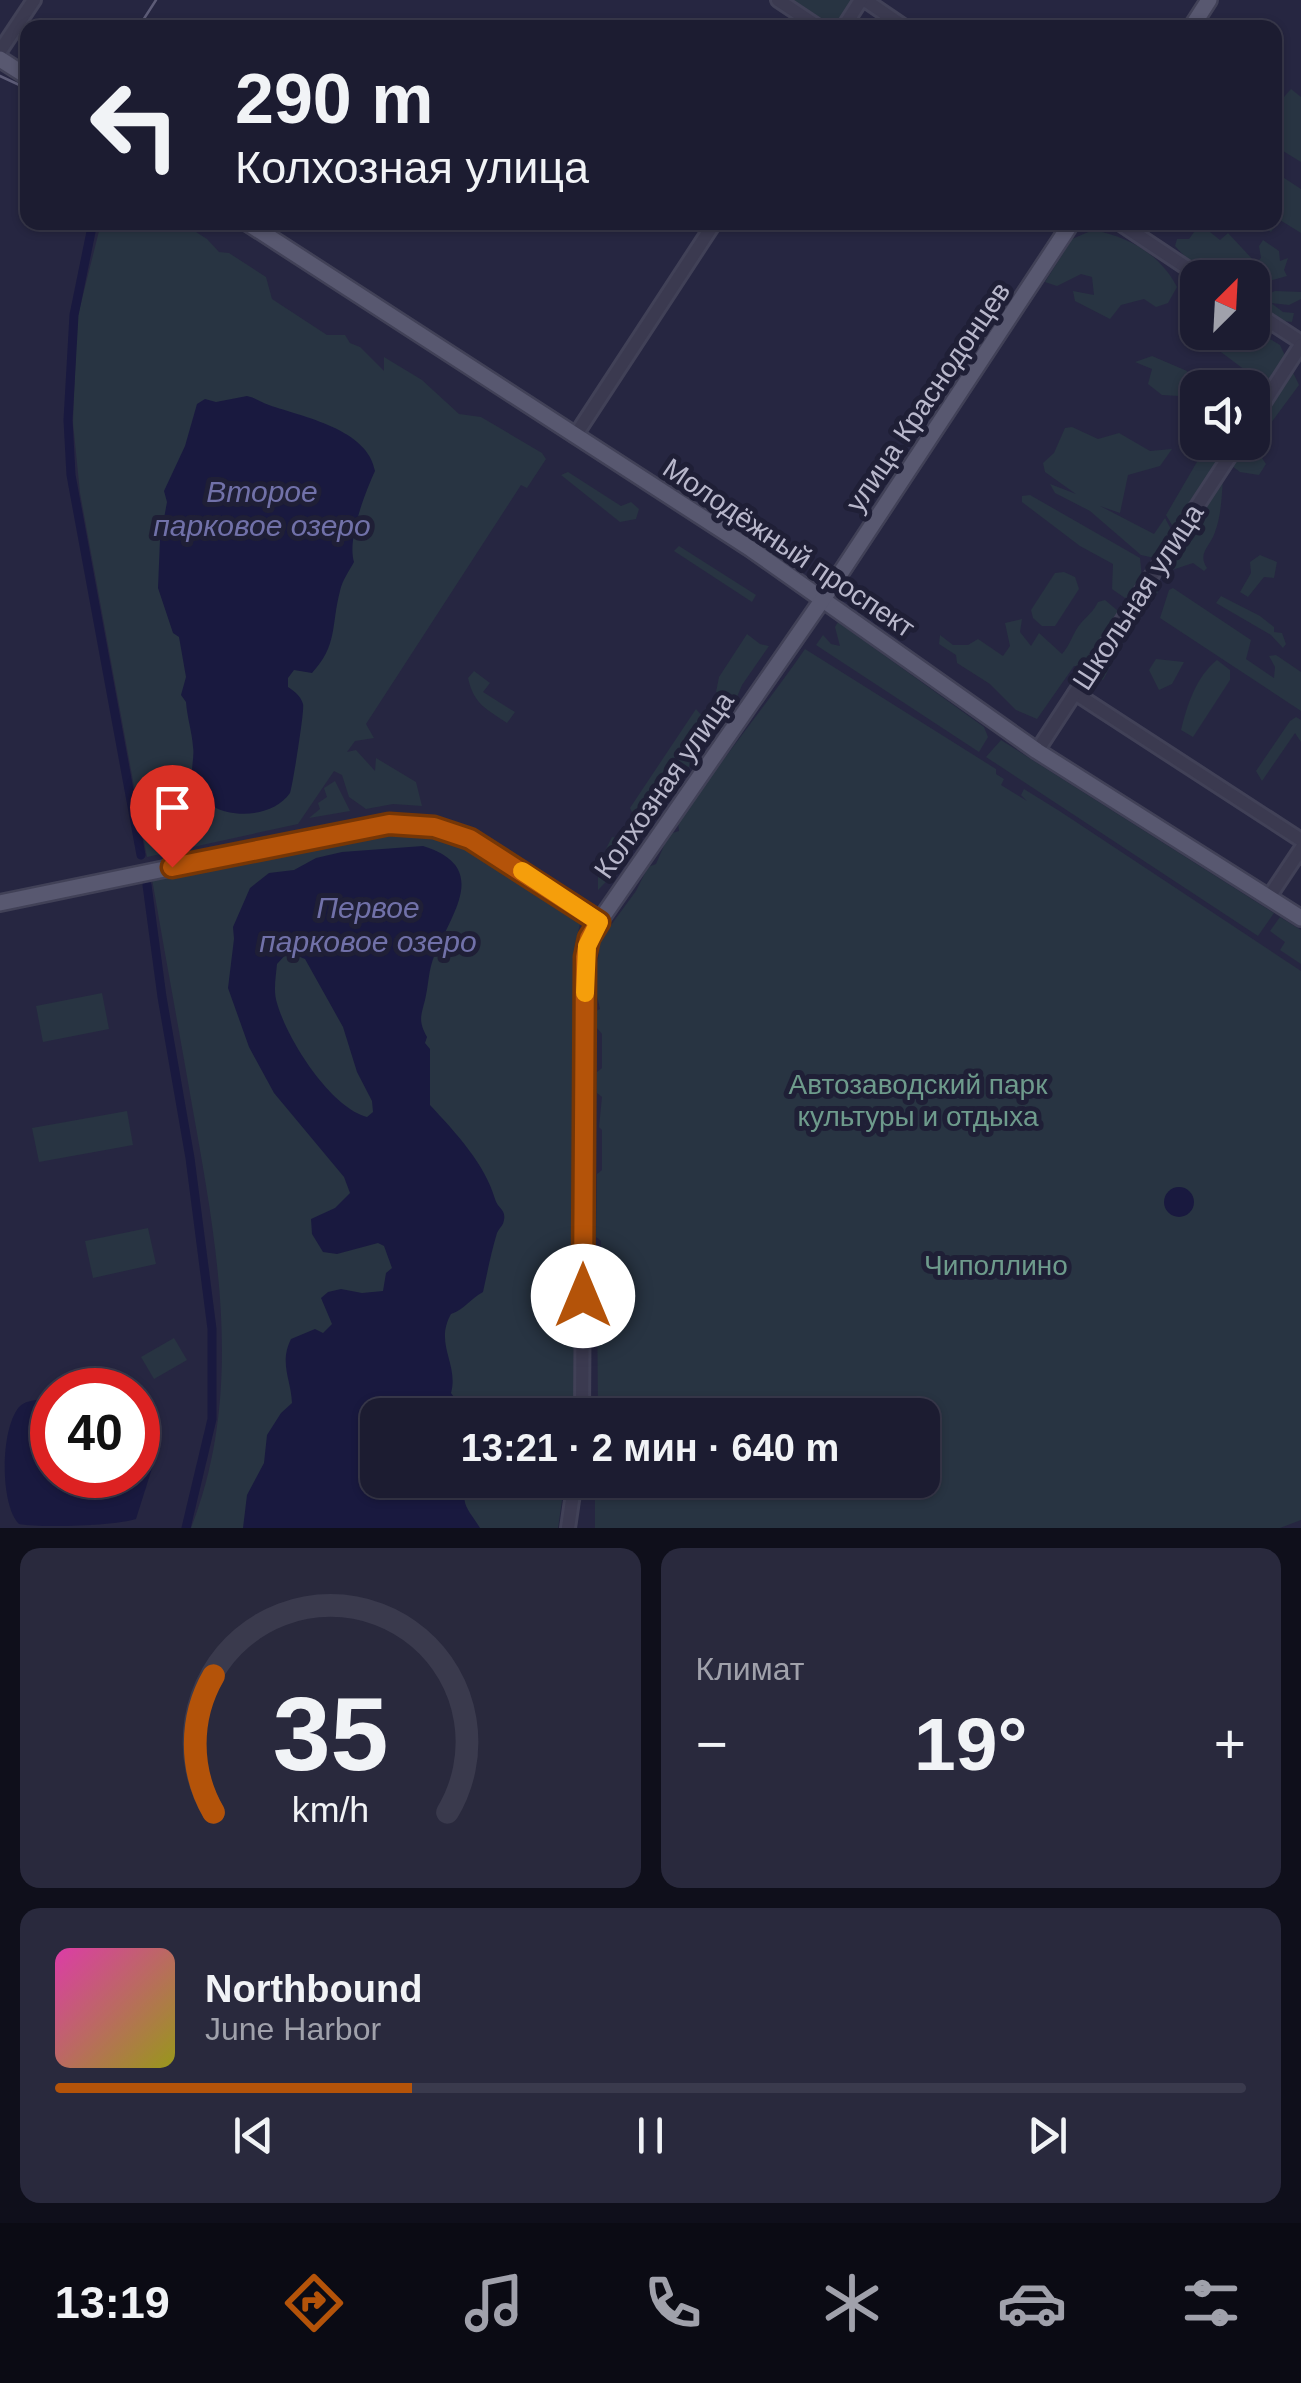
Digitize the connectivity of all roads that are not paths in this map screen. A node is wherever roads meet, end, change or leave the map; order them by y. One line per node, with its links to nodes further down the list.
1 (778, 0): 3 (street)
2 (863, 0): 4 (street)
3 (808, 20)
4 (894, 20)
5 (20, 21): 6 (street)
6 (0, 51)
7 (258, 230): 15 (main road, Молодёжный проспект)
8 (710, 230): 15 (street)
9 (1070, 230): 17 (main road, улица Краснодонцев)
10 (1130, 230): 11 (street)
11 (1180, 263)
12 (1270, 322): 13 (street)
13 (1301, 343): 14 (street)
14 (1270, 392)
15 (575, 436): 17 (main road, Молодёжный проспект)
16 (1227, 460): 18 (street, Школьная улица)
17 (824, 598): 19 (main road, Молодёжный проспект); 25 (main road, Колхозная улица)
18 (1075, 693): 19 (street, Школьная улица); 20 (street)
19 (1037, 751): 22 (main road, Молодёжный проспект)
20 (1301, 840)
21 (1301, 849): 22 (street)
22 (1268, 897): 24 (main road, Молодёжный проспект)
23 (0, 903): 25 (main road, Колхозная улица)
24 (1301, 918)
25 (599, 922): 26 (street)
26 (582, 1398)
27 (572, 1498): 28 (street)
28 (568, 1528)

